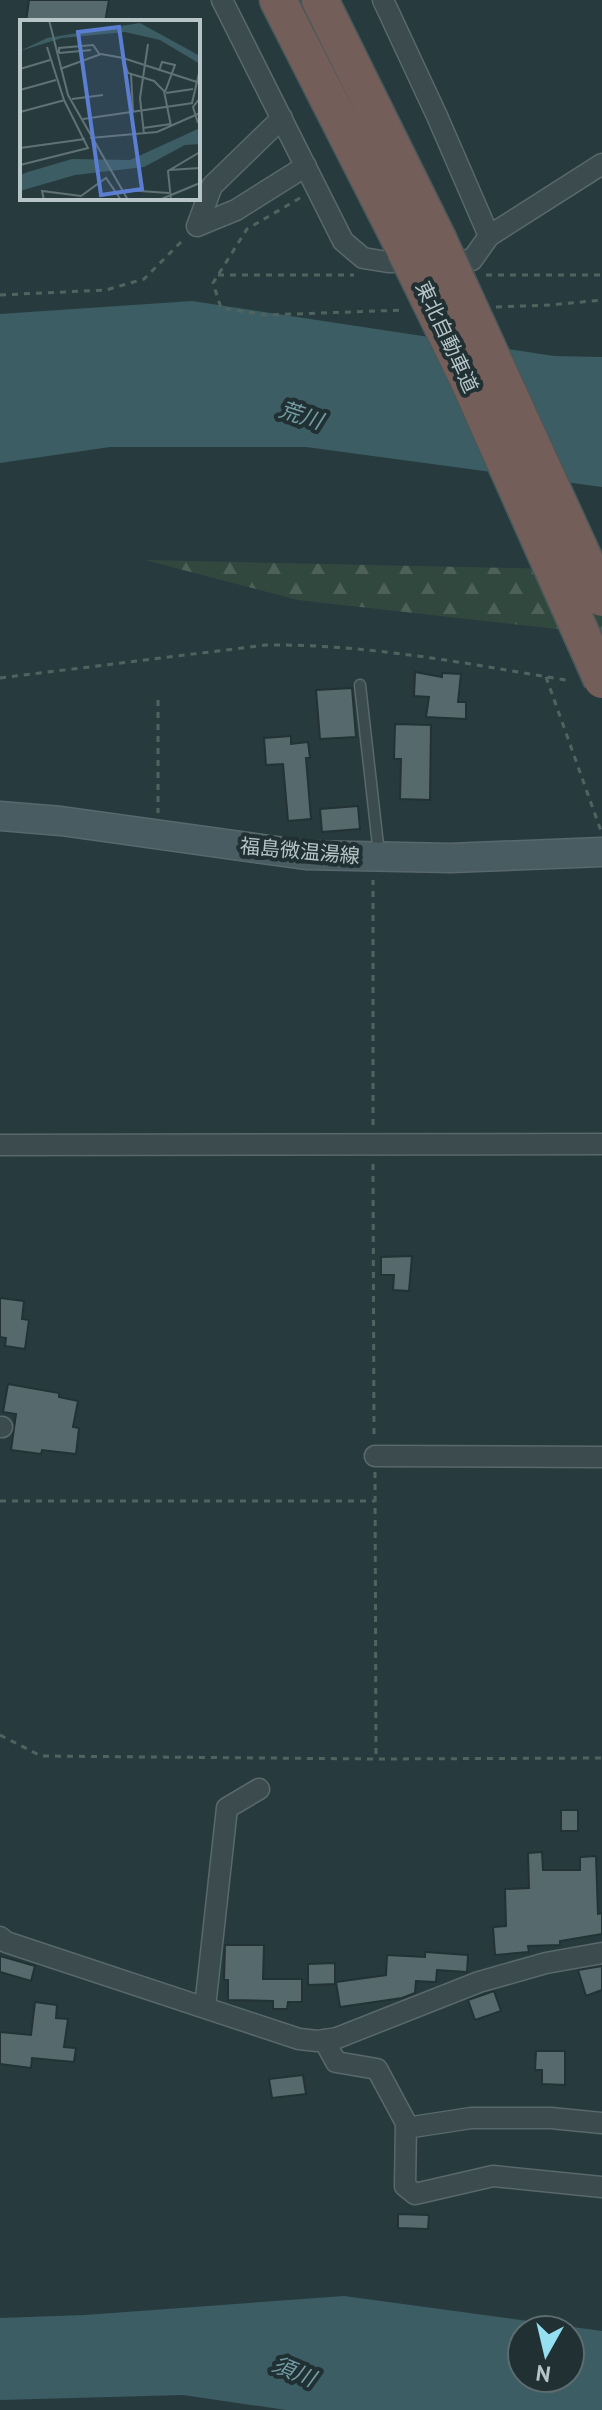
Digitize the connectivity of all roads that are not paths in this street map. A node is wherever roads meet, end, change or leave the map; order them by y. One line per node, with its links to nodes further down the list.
1 (222, 0): 5 (street)
2 (278, 0): 9 (highway, 東北自動車道)
3 (320, 0): 9 (highway, 東北自動車道)
4 (383, 0): 8 (street)
5 (282, 118): 7 (street); 7 (street)
6 (602, 164): 8 (street)
7 (306, 166): 8 (street)
8 (489, 236)
9 (422, 244): 10 (highway, 東北自動車道, bridge); 11 (highway, 東北自動車道, bridge)
10 (602, 598)
11 (587, 681)
12 (360, 685): 15 (lane)
13 (0, 816): 15 (main road, 福島微温湯線)
14 (602, 852): 15 (main road, 福島微温湯線)
15 (376, 857)
16 (602, 1144): 17 (street)
17 (0, 1145)
18 (375, 1456): 19 (street)
19 (602, 1457)
20 (259, 1789): 23 (street)
21 (2, 1940): 23 (street)
22 (602, 1953): 24 (street)
23 (205, 2007): 24 (street)
24 (324, 2040): 26 (street)
25 (602, 2123): 26 (street)
26 (406, 2128): 27 (street)
27 (602, 2187)

